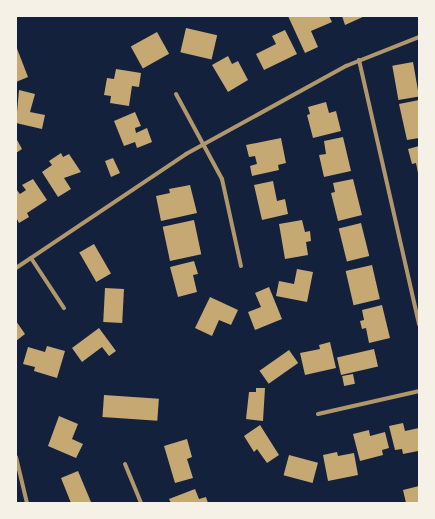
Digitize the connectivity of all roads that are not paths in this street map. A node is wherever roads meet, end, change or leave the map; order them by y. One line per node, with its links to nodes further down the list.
1 (419, 37): 2 (street)
2 (359, 60): 4 (street); 9 (street)
3 (176, 94): 4 (street)
4 (206, 144): 5 (street); 6 (street)
5 (31, 258): 7 (street); 8 (street)
6 (242, 266)
7 (16, 268)
8 (64, 308)
9 (419, 324)
10 (419, 391): 11 (street)
11 (318, 414)
12 (16, 457): 14 (street)
13 (125, 464): 15 (street)
14 (27, 503)
15 (140, 503)

